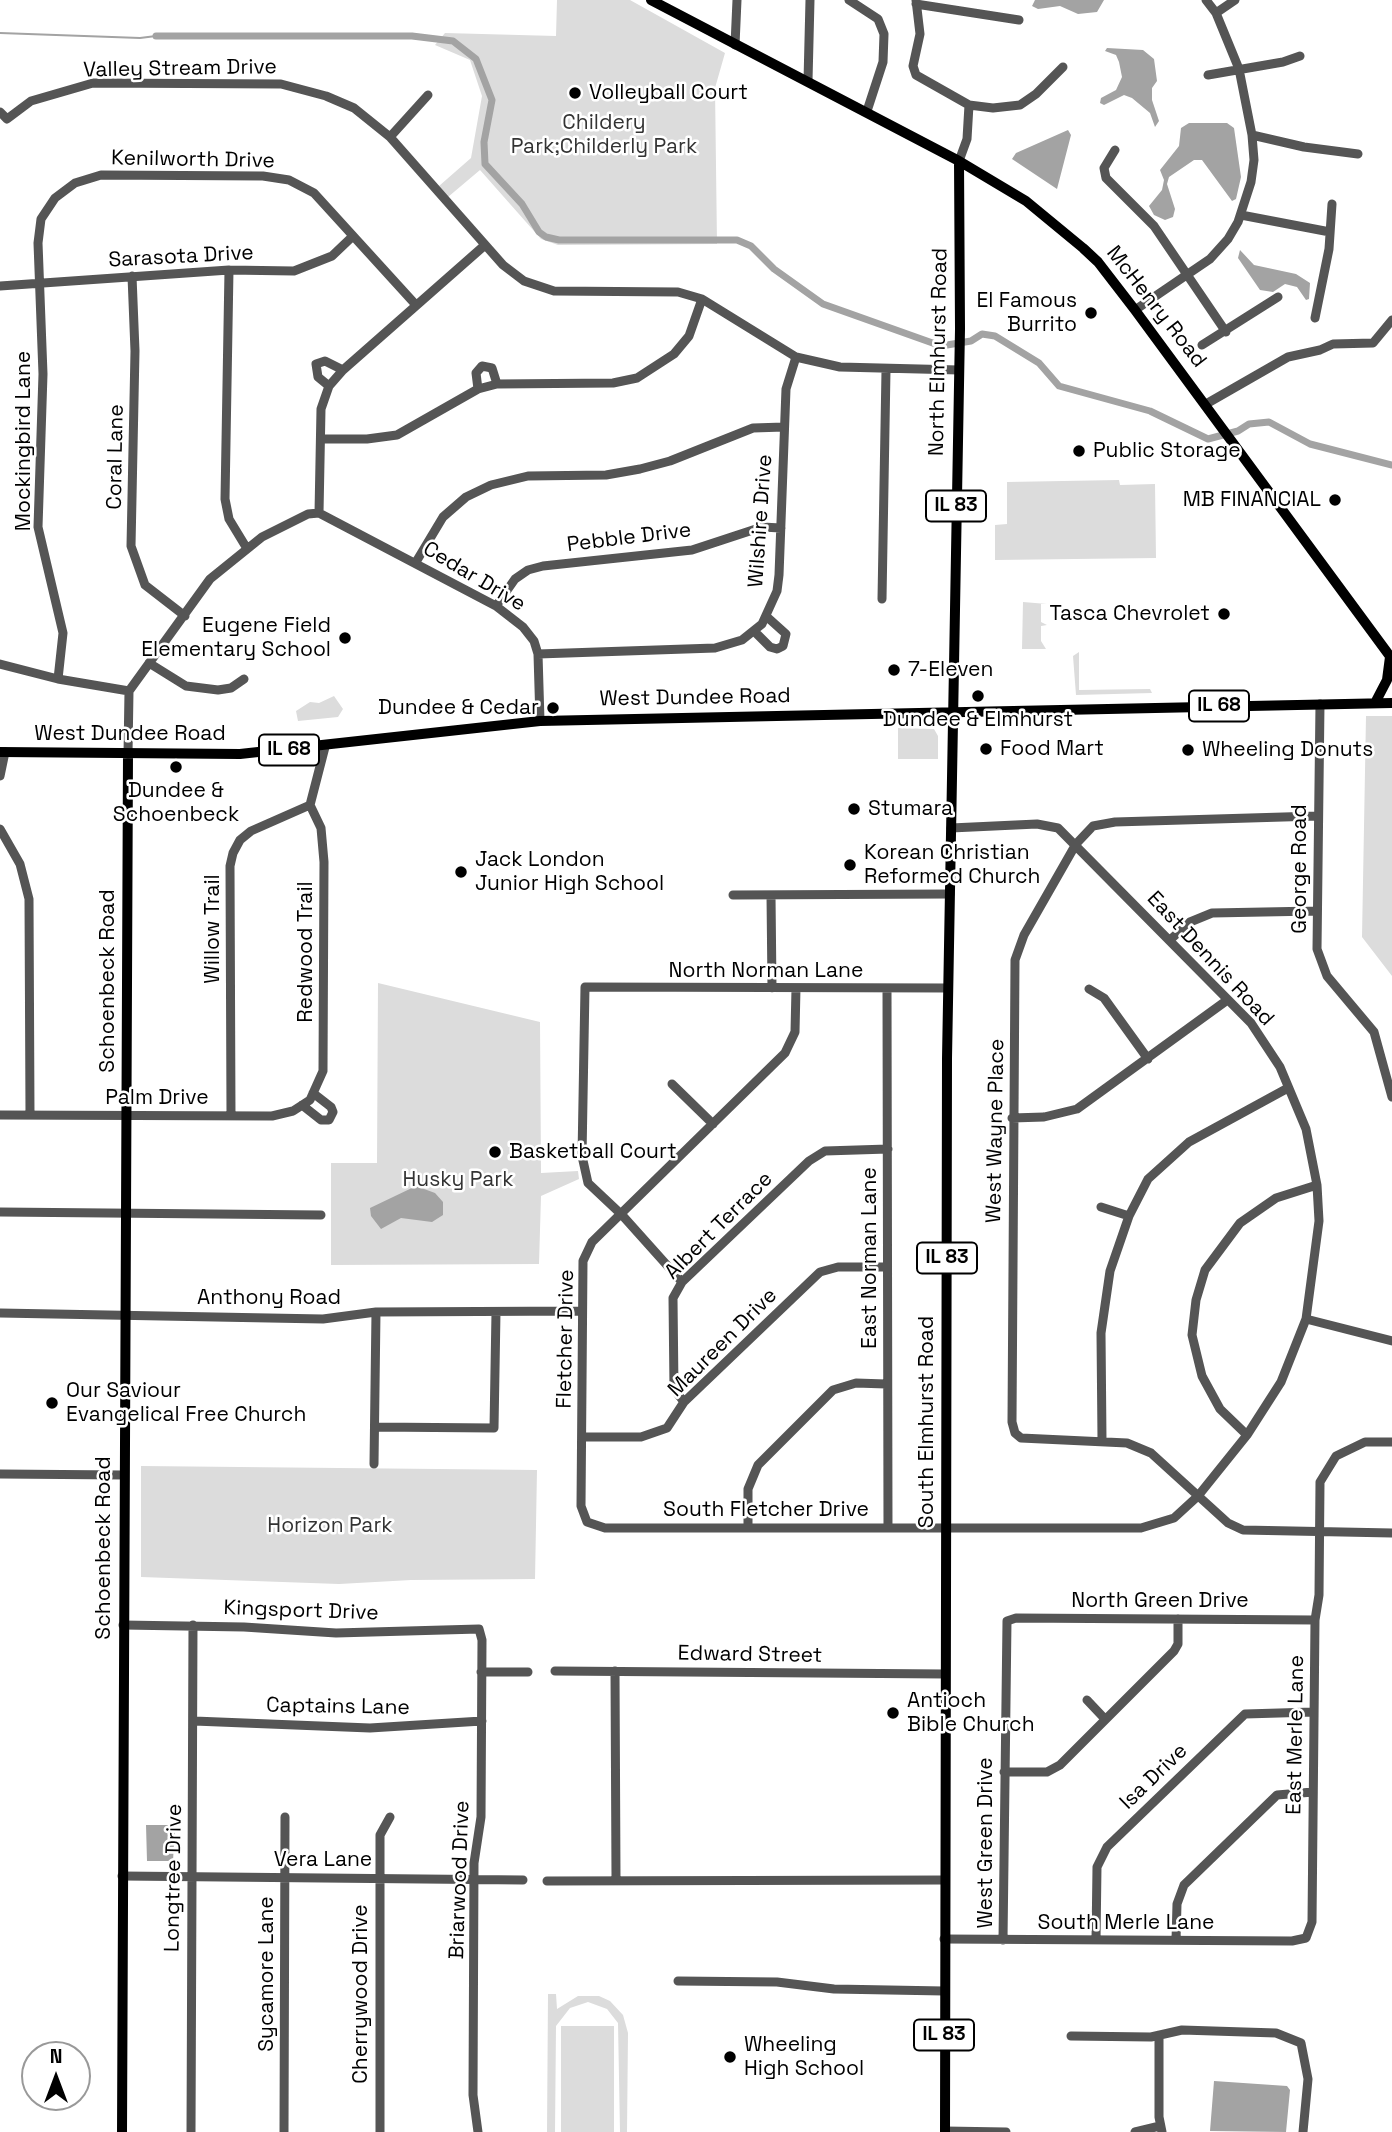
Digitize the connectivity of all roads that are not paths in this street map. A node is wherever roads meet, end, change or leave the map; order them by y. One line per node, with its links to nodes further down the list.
1 (651, 0): 10 (main road, McHenry Road)
2 (737, 0): 10 (street)
3 (810, 0): 15 (street)
4 (849, 0): 18 (street)
5 (1206, 0): 8 (street)
6 (1235, 0): 8 (street)
7 (916, 2): 9 (street); 17 (street)
8 (1216, 13): 13 (street)
9 (1019, 20)
10 (735, 45): 15 (main road, McHenry Road)
11 (1300, 56): 13 (street)
12 (1063, 67): 17 (street)
13 (1239, 69): 14 (street); 20 (street)
14 (1208, 75)
15 (808, 81): 18 (main road, McHenry Road)
16 (428, 95): 21 (street)
17 (969, 105): 24 (street)
18 (867, 111): 24 (main road, McHenry Road)
19 (2, 119): 21 (street, Valley Stream Drive)
20 (1252, 135): 23 (street); 26 (street)
21 (390, 137): 29 (street, Valley Stream Drive)
22 (1115, 150): 32 (street)
23 (1358, 154)
24 (959, 161): 38 (main road, McHenry Road); 46 (main road, North Elmhurst Road / IL 83)
25 (1332, 204): 27 (street)
26 (1241, 215): 27 (street); 32 (street)
27 (1330, 232): 39 (street)
28 (353, 236): 30 (street, Sarasota Drive); 33 (street, Kenilworth Drive); 37 (street, Kenilworth Drive)
29 (485, 245): 36 (street, Valley Stream Drive); 37 (street)
30 (229, 270): 31 (street, Sarasota Drive); 57 (street)
31 (132, 276): 33 (street, Sarasota Drive); 62 (street, Coral Lane)
32 (1186, 276): 38 (street); 41 (street)
33 (40, 284): 34 (street, Sarasota Drive); 68 (street, Mockingbird Lane)
34 (0, 286)
35 (1278, 298): 41 (street)
36 (702, 299): 45 (street, Valley Stream Drive); 49 (street)
37 (416, 305): 47 (street)
38 (1135, 310): 52 (main road, McHenry Road)
39 (1315, 318)
40 (1392, 320): 43 (street)
41 (1226, 332): 42 (street)
42 (1202, 345)
43 (1320, 350): 44 (street); 52 (street)
44 (1335, 353)
45 (796, 357): 48 (street, Valley Stream Drive); 53 (street, Wilshire Drive)
46 (959, 365): 48 (street, Valley Stream Drive); 74 (main road, North Elmhurst Road / IL 83)
47 (343, 370): 50 (street); 50 (street)
48 (886, 370): 59 (street)
49 (497, 384): 51 (street); 51 (street)
50 (330, 386): 54 (street)
51 (478, 389): 54 (street)
52 (1206, 404): 65 (main road, McHenry Road)
53 (785, 427): 56 (street, Wilshire Drive); 58 (street)
54 (321, 439): 55 (street)
55 (319, 513): 57 (street); 58 (street, Cedar Drive)
56 (781, 528): 60 (street, Pebble Drive); 61 (street, Wilshire Drive)
57 (246, 547): 62 (street)
58 (416, 562): 60 (street, Cedar Drive)
59 (882, 599)
60 (496, 606): 64 (street, Cedar Drive)
61 (766, 616): 63 (street, Wilshire Drive); 63 (street)
62 (185, 617): 66 (street)
63 (754, 631): 64 (street, Wilshire Drive)
64 (538, 654): 75 (street, Cedar Drive)
65 (1391, 658): 71 (main road)
66 (149, 663): 69 (street); 70 (street)
67 (0, 664): 68 (street)
68 (58, 679): 70 (street)
69 (244, 679)
70 (129, 691): 78 (street)
71 (1375, 703): 72 (main road, West Dundee Road / IL 68); 73 (main road, West Dundee Road / IL 68)
72 (1392, 703)
73 (1320, 704): 74 (main road, West Dundee Road / IL 68); 81 (street, George Road)
74 (953, 712): 75 (main road, West Dundee Road / IL 68); 82 (main road, South Elmhurst Road / IL 83)
75 (540, 721): 76 (main road, West Dundee Road / IL 68)
76 (325, 747): 78 (main road, West Dundee Road / IL 68); 80 (street)
77 (3, 752): 78 (main road, West Dundee Road / IL 68); 79 (street)
78 (128, 754): 104 (main road, Schoenbeck Road)
79 (0, 776)
80 (310, 805): 99 (street, Redwood Trail); 105 (street, Willow Trail)
81 (1317, 816): 84 (street); 88 (street, George Road)
82 (951, 828): 84 (street, East Dennis Road); 85 (main road, South Elmhurst Road / IL 83)
83 (0, 829): 103 (street)
84 (1076, 844): 89 (street, East Dennis Road); 106 (street, West Wayne Place)
85 (950, 894): 87 (street); 92 (main road, South Elmhurst Road / IL 83)
86 (733, 895): 87 (street)
87 (771, 895): 90 (street)
88 (1316, 911): 89 (street); 100 (street, George Road)
89 (1171, 939): 95 (street, East Dennis Road)
90 (772, 988): 91 (street, North Norman Lane); 114 (street, North Norman Lane)
91 (796, 988): 93 (street, North Norman Lane); 107 (street, Fletcher Drive)
92 (948, 988): 93 (street, North Norman Lane); 139 (main road, South Elmhurst Road / IL 83)
93 (887, 989): 108 (street, East Norman Lane)
94 (1089, 989): 96 (street)
95 (1226, 1001): 96 (street); 98 (street, East Dennis Road)
96 (1148, 1059): 106 (street)
97 (672, 1084): 107 (street)
98 (1289, 1088): 109 (street, East Dennis Road); 115 (street)
99 (312, 1096): 101 (street, Palm Drive); 101 (street)
100 (1392, 1097)
101 (302, 1105): 105 (street, Palm Drive)
102 (0, 1115): 103 (street, Palm Drive)
103 (30, 1115): 104 (street, Palm Drive)
104 (127, 1115): 105 (street, Palm Drive); 112 (main road, Schoenbeck Road)
105 (231, 1116)
106 (1012, 1118): 130 (street, West Wayne Place)
107 (713, 1124): 114 (street, Fletcher Drive)
108 (888, 1149): 116 (street, East Norman Lane); 117 (street, Albert Terrace)
109 (1317, 1185): 123 (street, East Dennis Road); 128 (street)
110 (1101, 1207): 115 (street)
111 (0, 1212): 112 (street)
112 (127, 1213): 113 (street); 122 (main road, Schoenbeck Road)
113 (321, 1215)
114 (622, 1215): 117 (street); 118 (street, Fletcher Drive)
115 (1129, 1216): 130 (street)
116 (887, 1267): 125 (street, East Norman Lane); 126 (street, Maureen Drive)
117 (682, 1282): 126 (street, Albert Terrace)
118 (581, 1311): 120 (street, Anthony Road); 129 (street, Fletcher Drive)
119 (376, 1312): 120 (street, Anthony Road); 122 (street, Anthony Road); 127 (street)
120 (496, 1312): 127 (street)
121 (0, 1313): 122 (street, Anthony Road)
122 (127, 1315): 134 (main road, Schoenbeck Road)
123 (1306, 1319): 124 (street); 128 (street, East Dennis Road)
124 (1392, 1341)
125 (886, 1384): 137 (street); 138 (street, East Norman Lane)
126 (684, 1402): 129 (street, Maureen Drive)
127 (375, 1427): 132 (street)
128 (1247, 1435): 135 (street, East Dennis Road)
129 (582, 1437): 136 (street, Fletcher Drive)
130 (1102, 1440): 135 (street)
131 (1392, 1441): 140 (street, East Merle Lane)
132 (374, 1464)
133 (0, 1474): 134 (street)
134 (124, 1475): 145 (main road, Schoenbeck Road)
135 (1198, 1496): 139 (street, South Fletcher Drive); 140 (street)
136 (587, 1522): 137 (street, South Fletcher Drive)
137 (748, 1527): 138 (street, South Fletcher Drive)
138 (888, 1528): 139 (street, South Fletcher Drive)
139 (946, 1528): 152 (main road, South Elmhurst Road / IL 83)
140 (1319, 1533): 141 (street); 143 (street, East Merle Lane)
141 (1392, 1533)
142 (1178, 1619): 143 (street, North Green Drive); 144 (street, North Green Drive); 155 (street)
143 (1315, 1620): 154 (street, East Merle Lane)
144 (1007, 1621): 158 (street, West Green Drive)
145 (123, 1625): 146 (street, Kingsport Drive); 162 (main road, Schoenbeck Road)
146 (193, 1625): 147 (street, Kingsport Drive); 156 (street, Longtree Drive)
147 (479, 1629): 150 (street, Briarwood Drive)
148 (555, 1671): 149 (street, Edward Street)
149 (615, 1671): 152 (street, Edward Street); 166 (street)
150 (481, 1672): 151 (street); 157 (street, Briarwood Drive)
151 (528, 1672)
152 (945, 1674): 169 (main road, South Elmhurst Road / IL 83)
153 (1087, 1700): 155 (street)
154 (1313, 1712): 159 (street, East Merle Lane); 174 (street, Isa Drive)
155 (1104, 1718): 158 (street)
156 (194, 1721): 157 (street, Captains Lane); 163 (street, Longtree Drive)
157 (482, 1721): 167 (street, Briarwood Drive)
158 (1004, 1772): 173 (street, West Green Drive)
159 (1313, 1792): 171 (street, East Merle Lane); 175 (street)
160 (285, 1817): 164 (street, Sycamore Lane)
161 (390, 1817): 165 (street, Cherrywood Drive)
162 (122, 1876): 163 (street, Vera Lane); 181 (main road, Schoenbeck Road)
163 (191, 1877): 164 (street, Vera Lane); 182 (street, Longtree Drive)
164 (285, 1878): 165 (street, Vera Lane); 183 (street, Sycamore Lane)
165 (379, 1878): 167 (street, Vera Lane); 184 (street, Cherrywood Drive)
166 (616, 1878): 169 (street); 170 (street)
167 (474, 1879): 168 (street, Vera Lane); 185 (street, Briarwood Drive)
168 (523, 1880)
169 (944, 1880): 172 (main road, South Elmhurst Road / IL 83)
170 (547, 1881)
171 (1306, 1938): 175 (street, South Merle Lane)
172 (944, 1939): 173 (street, South Merle Lane); 177 (main road, South Elmhurst Road / IL 83)
173 (1003, 1940): 174 (street, South Merle Lane)
174 (1096, 1940): 175 (street, South Merle Lane)
175 (1176, 1940)
176 (678, 1981): 177 (street)
177 (944, 1991): 186 (main road, South Elmhurst Road / IL 83)
178 (1159, 2035): 179 (street); 180 (street); 189 (street)
179 (1071, 2036)
180 (1161, 2129): 188 (street)
181 (122, 2132)
182 (191, 2132)
183 (284, 2132)
184 (380, 2132)
185 (478, 2132)
186 (944, 2132): 187 (street)
187 (1006, 2132)
188 (1135, 2132)
189 (1303, 2132)

